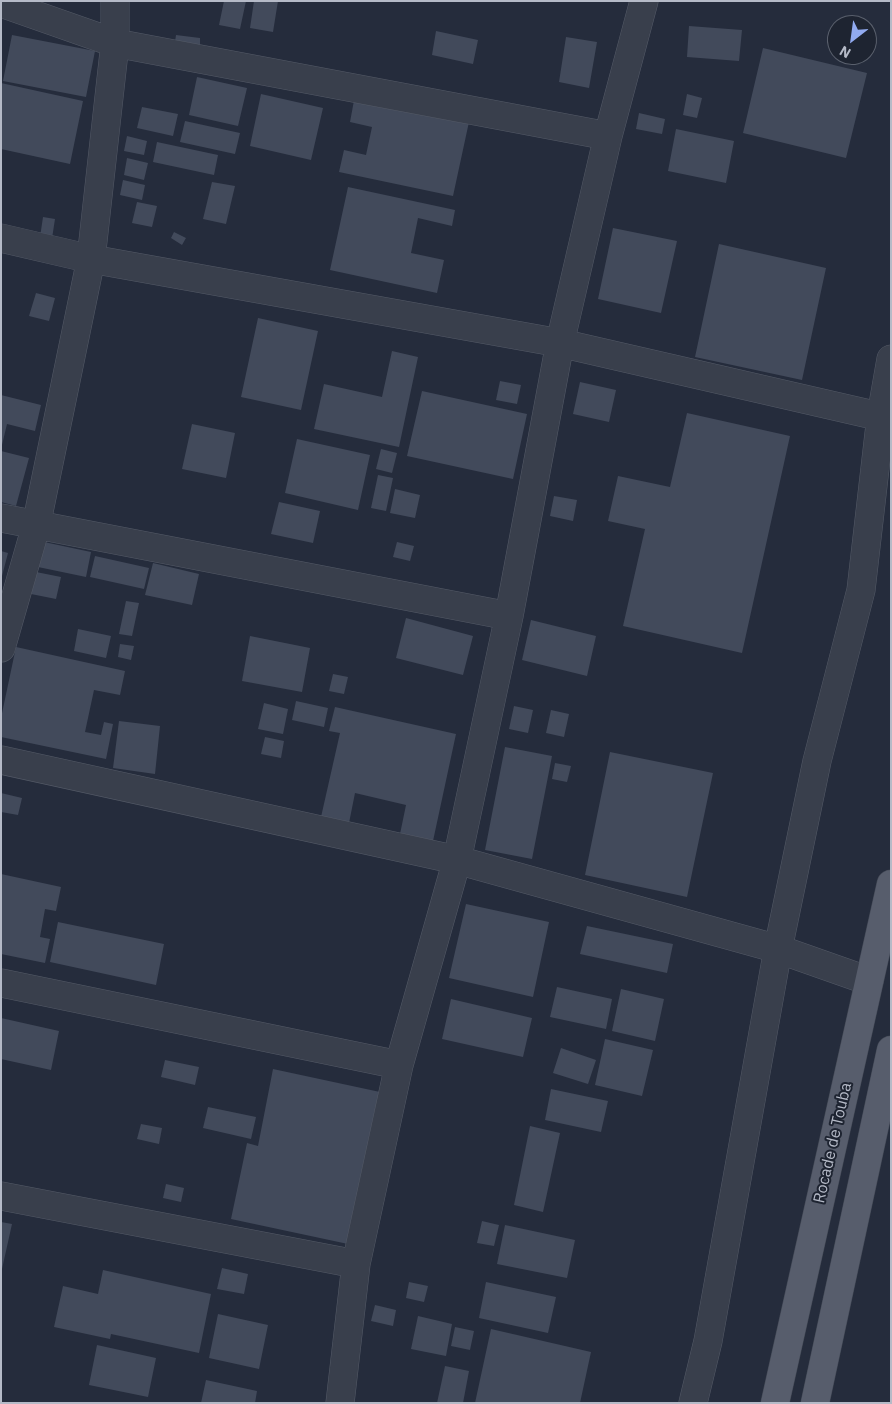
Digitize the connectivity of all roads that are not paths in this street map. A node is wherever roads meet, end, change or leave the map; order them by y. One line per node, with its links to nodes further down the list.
1 (114, 1): 4 (street)
2 (644, 1): 5 (street)
3 (1, 3): 4 (street)
4 (115, 43): 5 (street); 7 (street)
5 (608, 136): 8 (street)
6 (1, 238): 7 (street)
7 (92, 259): 8 (street); 12 (street)
8 (560, 343): 10 (street); 13 (street)
9 (891, 359): 10 (street)
10 (886, 417): 18 (street)
11 (1, 518): 12 (street)
12 (36, 526): 13 (street); 14 (street)
13 (509, 616): 16 (street)
14 (1, 648)
15 (1, 760): 16 (street)
16 (457, 860): 18 (street); 22 (street)
17 (891, 884): 19 (main road, Rocade de Touba)
18 (778, 950): 19 (street); 26 (street)
19 (869, 981): 27 (main road, Rocade de Touba)
20 (1, 983): 22 (street)
21 (891, 1050): 28 (main road)
22 (399, 1065): 24 (street)
23 (1, 1196): 24 (street)
24 (356, 1264): 25 (street)
25 (340, 1403)
26 (693, 1403)
27 (775, 1403)
28 (814, 1403)

